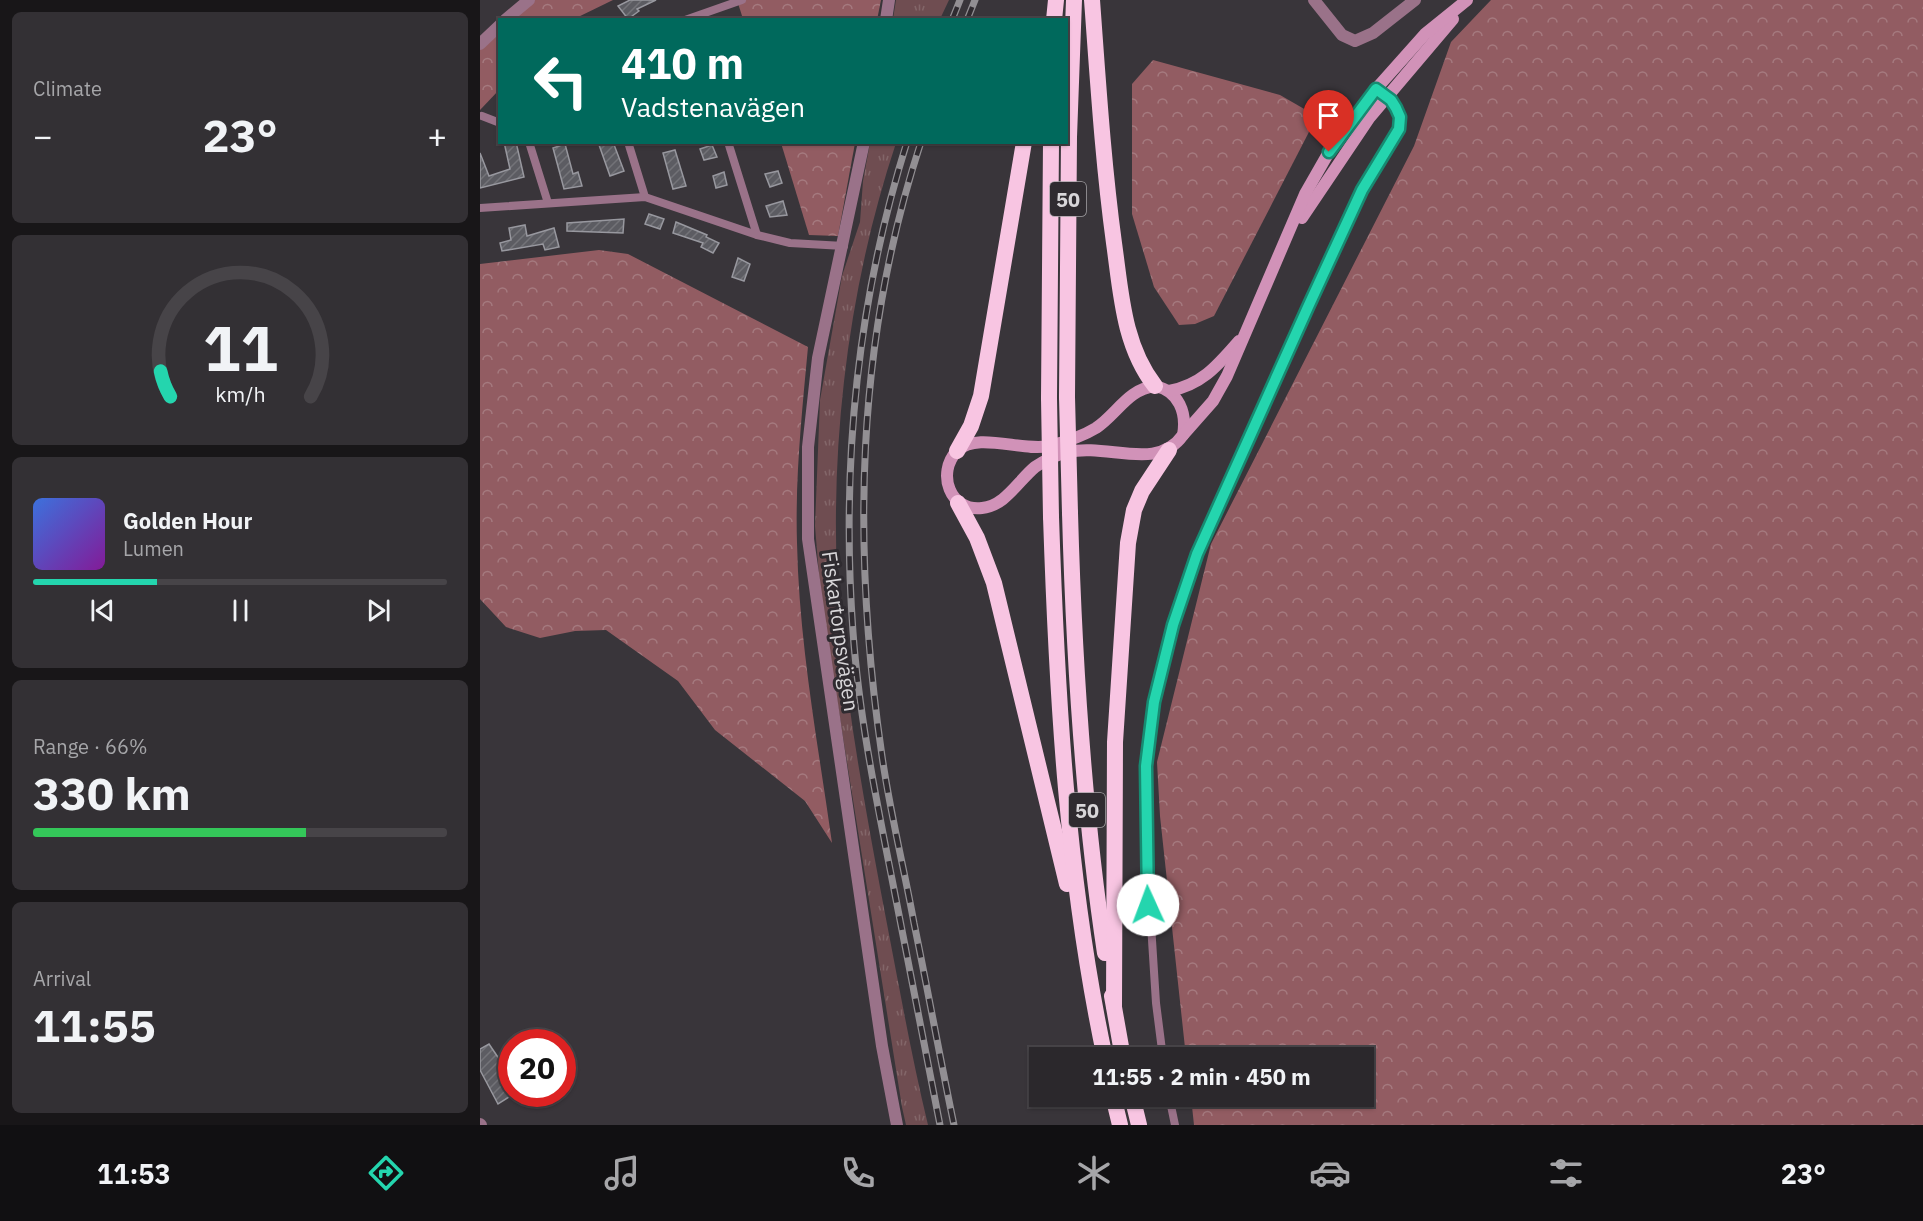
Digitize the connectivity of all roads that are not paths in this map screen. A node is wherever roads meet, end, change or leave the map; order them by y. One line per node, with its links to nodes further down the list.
1 (529, 0): 10 (street)
2 (742, 0): 11 (lane)
3 (889, 0): 12 (street)
4 (1056, 0): 13 (highway)
5 (1074, 0): 37 (highway, 50, bridge)
6 (1092, 0): 31 (highway, 50)
7 (1314, 0): 8 (street)
8 (1415, 0)
9 (1468, 0): 16 (main road)
10 (507, 18)
11 (691, 18)
12 (886, 18)
13 (1054, 18)
14 (498, 27): 15 (street)
15 (480, 44)
16 (1381, 92): 30 (main road); 40 (lane)
17 (482, 116): 18 (lane)
18 (498, 122)
19 (530, 144): 26 (lane)
20 (629, 144): 25 (lane)
21 (729, 144): 28 (lane)
22 (864, 144): 29 (street, Fiskartorpsvägen)
23 (1024, 144): 33 (highway)
24 (1051, 144): 36 (highway, 50, bridge)
25 (645, 197): 26 (lane); 28 (lane)
26 (548, 203): 27 (lane)
27 (480, 208)
28 (757, 235): 29 (lane)
29 (844, 246): 44 (street, Fiskartorpsvägen)
30 (1245, 333): 31 (main road); 32 (main road)
31 (1162, 389): 32 (main road); 33 (main road)
32 (1183, 435): 34 (main road)
33 (957, 450): 35 (main road)
34 (1168, 450): 35 (main road); 37 (highway)
35 (958, 503): 36 (highway)
36 (1088, 964): 38 (highway, 50)
37 (1114, 1006): 39 (highway, 50)
38 (1103, 1047)
39 (1121, 1047)
40 (1162, 1047)
41 (1116, 1107): 45 (highway)
42 (1135, 1107): 46 (highway)
43 (1171, 1107): 47 (lane)
44 (897, 1125)
45 (1120, 1125)
46 (1139, 1125)
47 (1175, 1125)

